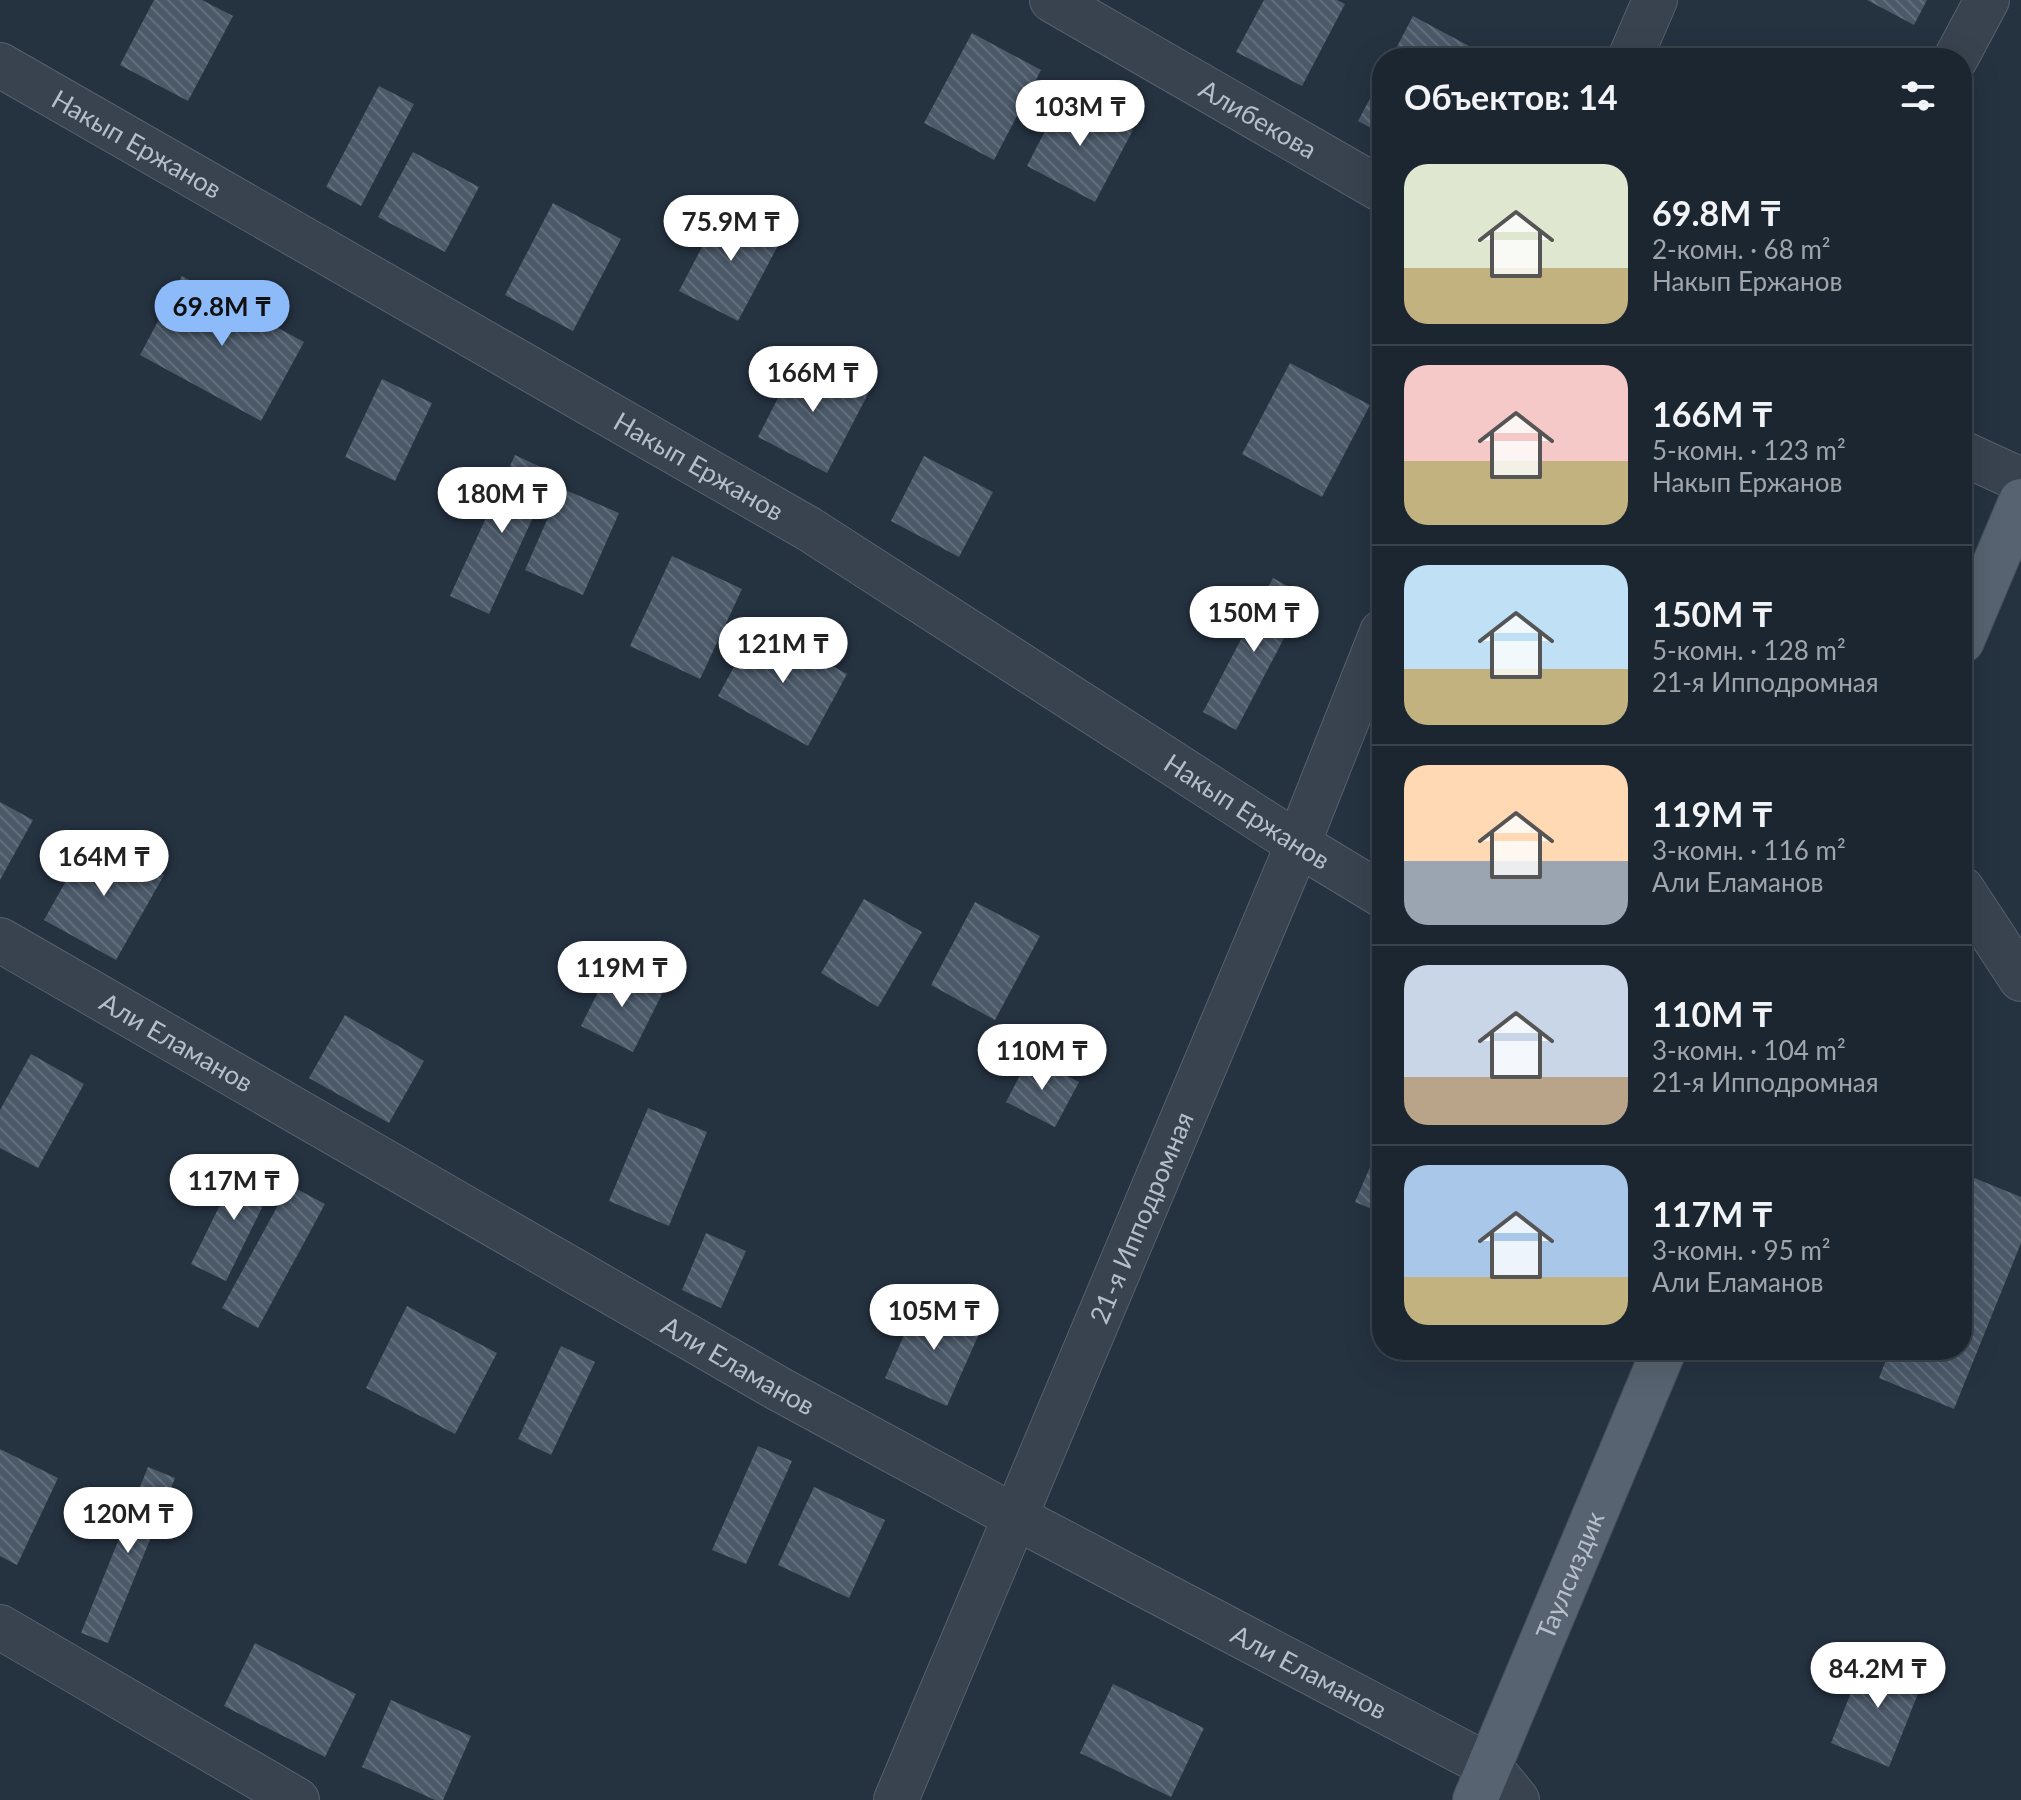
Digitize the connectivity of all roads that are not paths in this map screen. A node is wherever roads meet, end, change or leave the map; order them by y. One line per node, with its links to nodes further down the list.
1 (1052, 0): 7 (street, Алибекова)
2 (1655, 0): 4 (street)
3 (1987, 0): 5 (street)
4 (1634, 48)
5 (1961, 48)
6 (0, 65): 13 (street, Накып Ержанов)
7 (1372, 184)
8 (1972, 458): 9 (street)
9 (2021, 480)
10 (2021, 501): 11 (main road)
11 (1972, 617)
12 (1372, 657): 13 (street, 21-я Ипподромная)
13 (1298, 844): 14 (street, Накып Ержанов); 19 (street, 21-я Ипподромная)
14 (1372, 889)
15 (1972, 904): 17 (street)
16 (0, 940): 19 (street, Али Еламанов)
17 (2021, 979)
18 (1660, 1360): 21 (main road, Таулсиздик)
19 (1015, 1517): 21 (street, Али Еламанов); 23 (street, 21-я Ипподромная)
20 (0, 1627): 22 (street)
21 (1482, 1783): 24 (street)
22 (297, 1800)
23 (896, 1800)
24 (1517, 1800)

